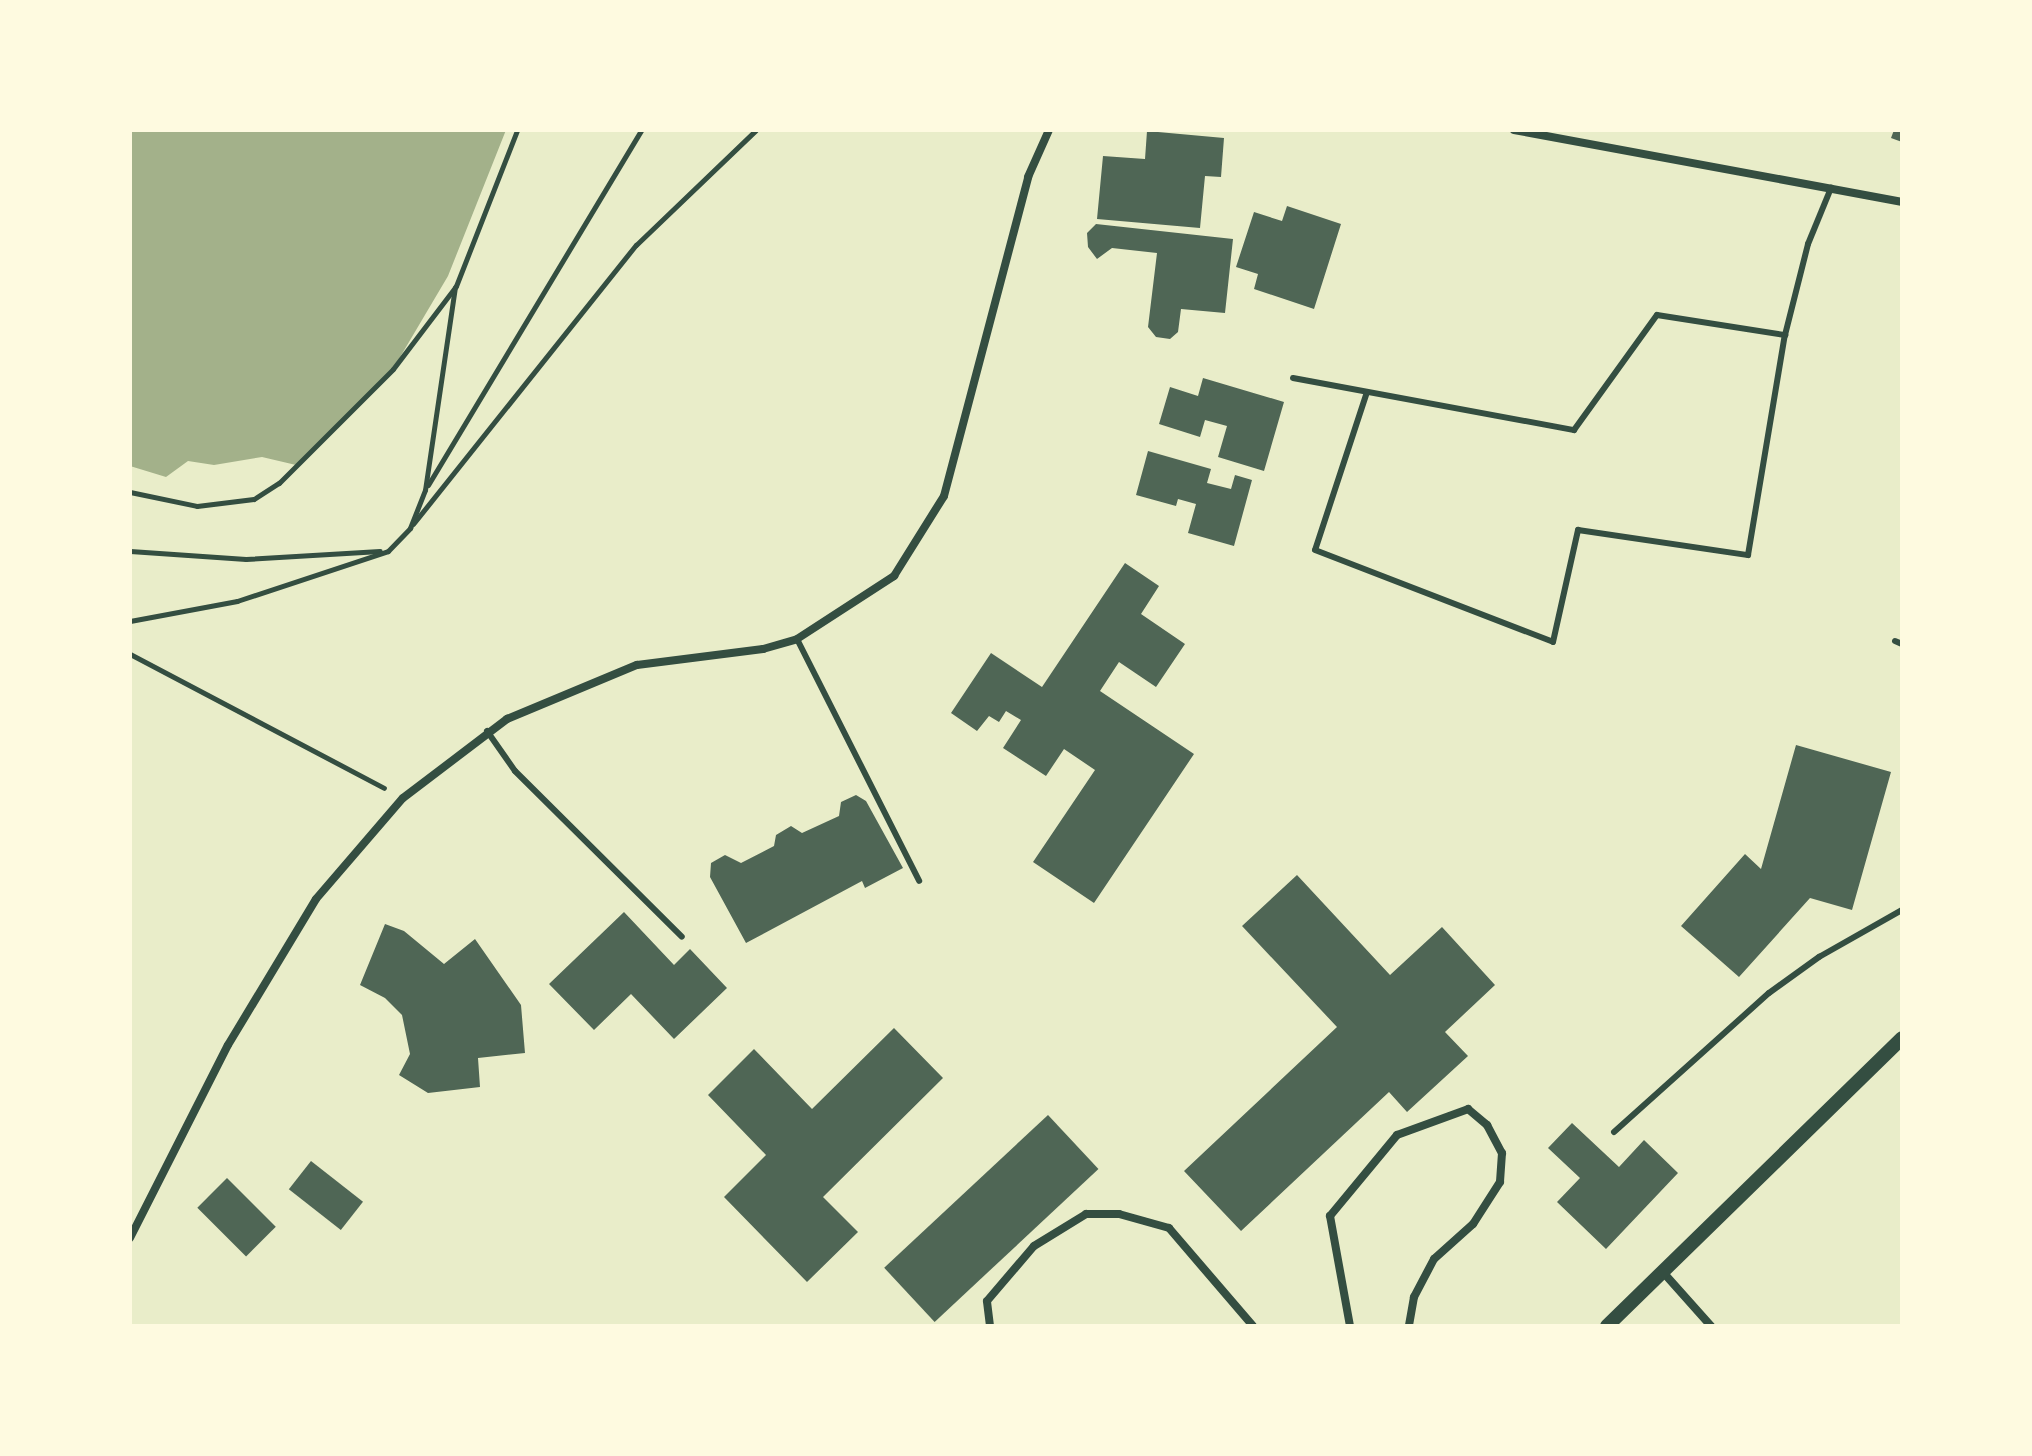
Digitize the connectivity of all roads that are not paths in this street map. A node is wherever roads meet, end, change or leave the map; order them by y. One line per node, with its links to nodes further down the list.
1 (1049, 130): 10 (street)
2 (1514, 130): 4 (street)
3 (1565, 130): 4 (street)
4 (1565, 142): 5 (street)
5 (1831, 188): 6 (street); 7 (lane)
6 (1902, 202)
7 (1785, 335): 9 (lane); 9 (lane)
8 (1293, 378): 9 (lane)
9 (1367, 392)
10 (797, 639): 11 (street); 12 (lane)
11 (487, 731): 14 (lane); 17 (street)
12 (919, 881)
13 (1902, 910): 16 (lane)
14 (682, 937)
15 (1902, 1038): 18 (street)
16 (1614, 1132)
17 (130, 1238)
18 (1661, 1271): 23 (street); 24 (street)
19 (990, 1326): 20 (street)
20 (1253, 1326)
21 (1350, 1326): 22 (street)
22 (1409, 1326)
23 (1607, 1326)
24 (1711, 1326)

